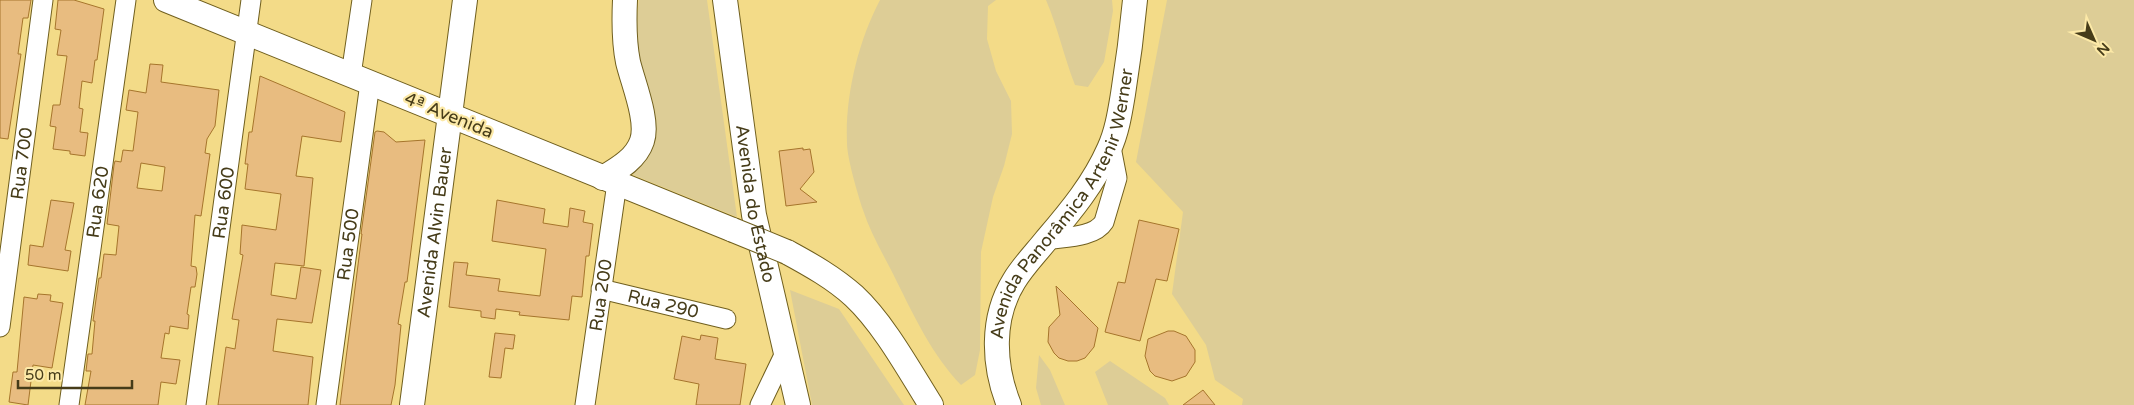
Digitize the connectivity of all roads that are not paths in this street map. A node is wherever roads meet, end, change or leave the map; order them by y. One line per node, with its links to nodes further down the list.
1 (43, 0): 18 (street, Rua 700)
2 (126, 0): 20 (street, Rua 620)
3 (166, 0): 10 (main road, 4ª Avenida)
4 (251, 0): 10 (street, Rua 600)
5 (362, 0): 11 (street, Rua 500)
6 (465, 0): 12 (main road, Avenida Alvin Bauer)
7 (625, 0): 14 (main road)
8 (725, 0): 19 (main road, Avenida do Estado)
9 (1135, 0): 13 (main road, Avenida Panorâmica Artenir Werner)
10 (246, 33): 11 (main road, 4ª Avenida); 21 (street, Rua 600)
11 (361, 79): 12 (main road, 4ª Avenida); 22 (street, Rua 500)
12 (449, 115): 14 (main road, 4ª Avenida); 23 (main road, Avenida Alvin Bauer)
13 (1110, 147): 15 (main road, Avenida Panorâmica Artenir Werner); 15 (street)
14 (610, 181): 16 (street, Rua 200); 27 (main road, 4ª Avenida, bridge)
15 (1046, 240): 28 (main road, Avenida Panorâmica Artenir Werner)
16 (601, 289): 17 (street, Rua 290); 24 (street, Rua 200)
17 (726, 319)
18 (0, 327)
19 (785, 353): 25 (street); 26 (main road, Avenida do Estado)
20 (69, 405)
21 (196, 405)
22 (326, 405)
23 (412, 405)
24 (584, 405)
25 (760, 405)
26 (798, 405)
27 (931, 405)
28 (1009, 405)

